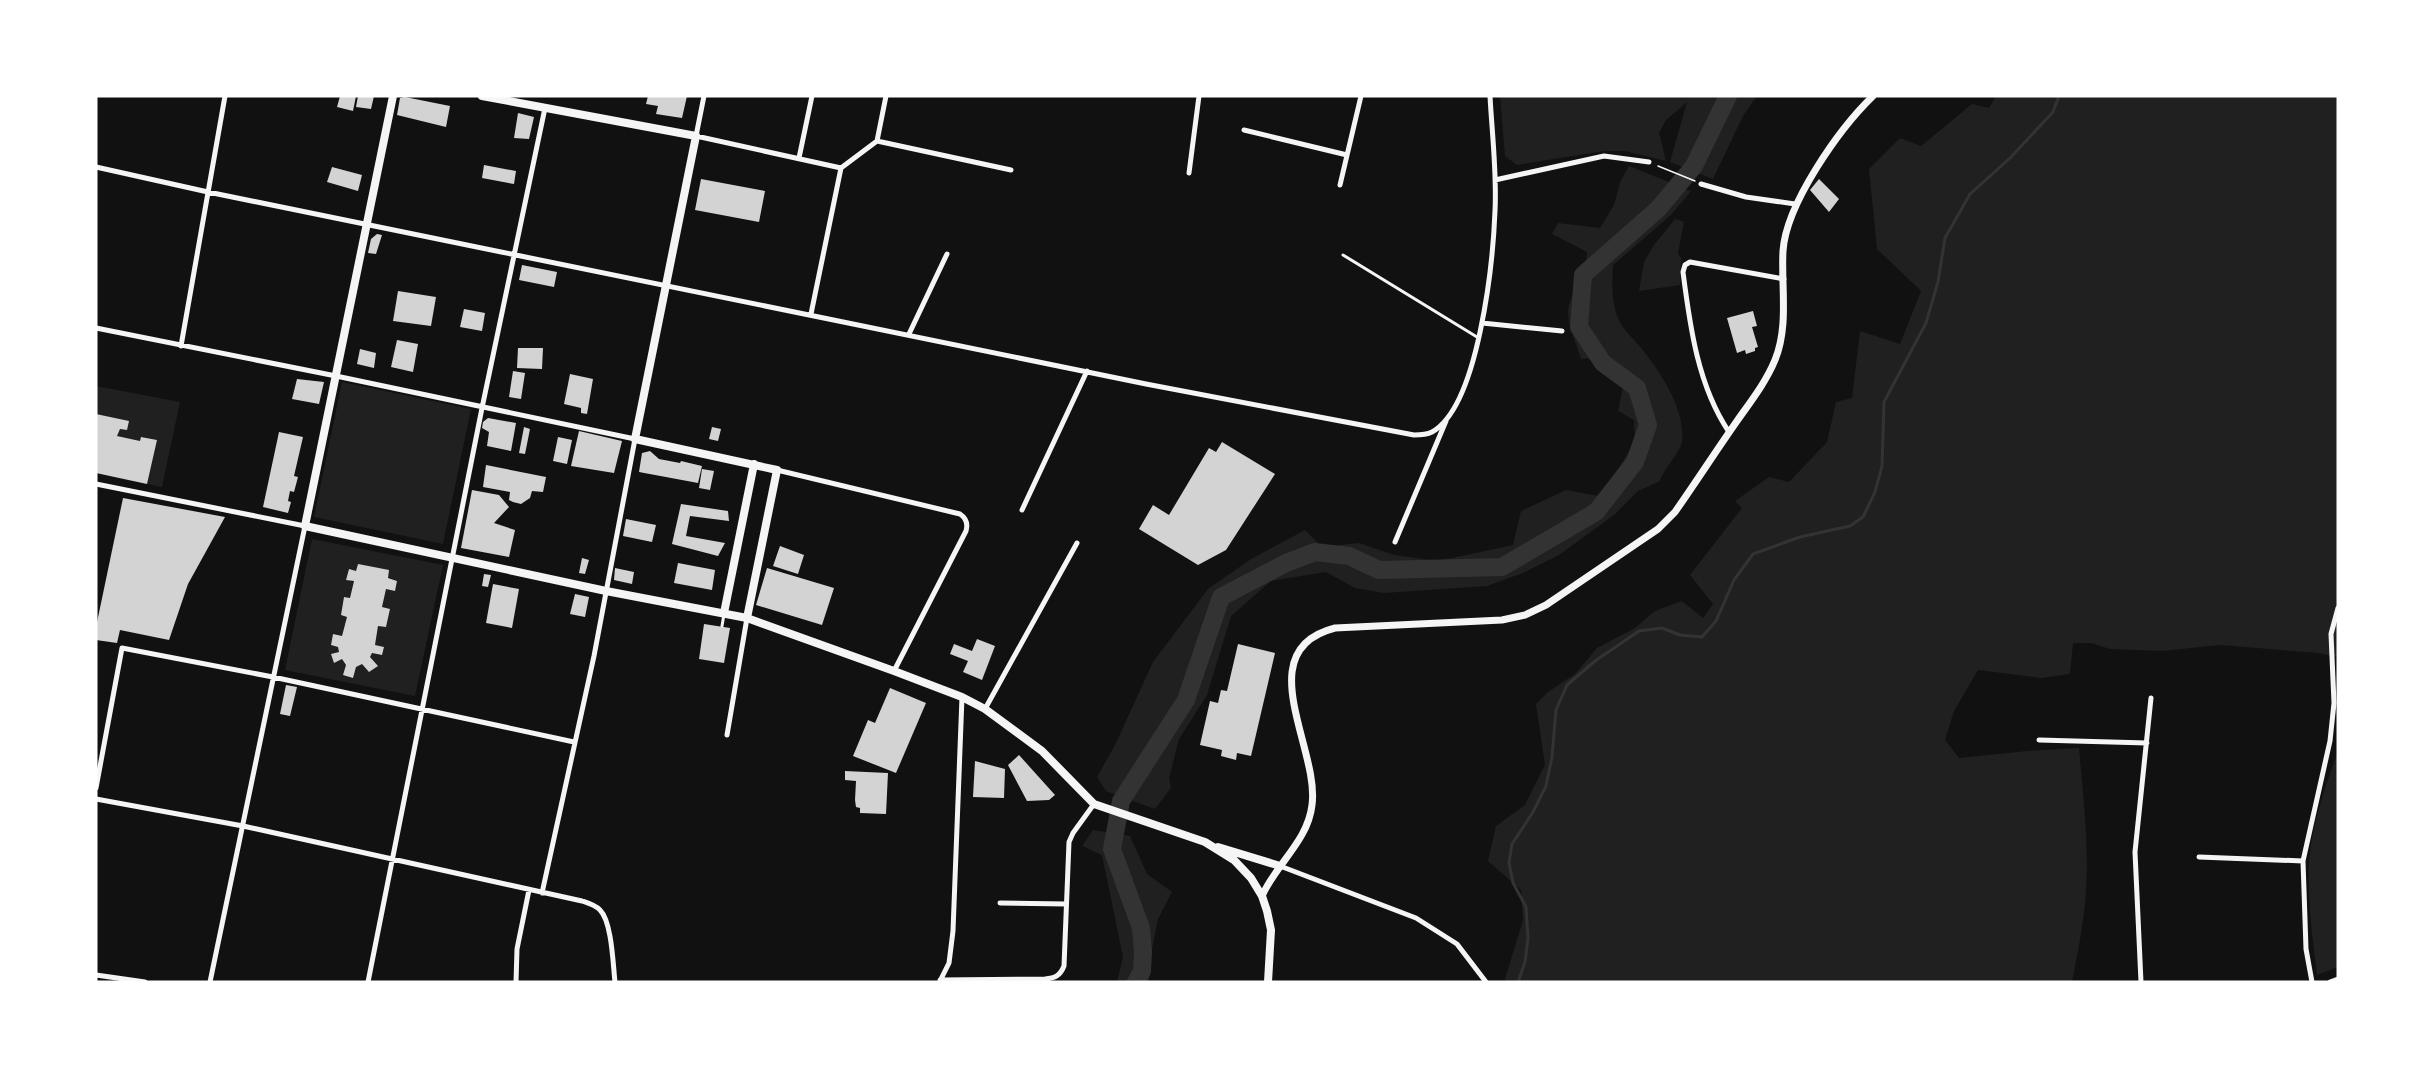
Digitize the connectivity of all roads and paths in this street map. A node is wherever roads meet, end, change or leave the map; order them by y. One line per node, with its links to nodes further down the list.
1 (225, 96): 25 (street)
2 (393, 96): 27 (main road)
3 (482, 96): 11 (main road)
4 (704, 96): 13 (street)
5 (812, 96): 16 (street)
6 (886, 96): 14 (street)
7 (1199, 96): 21 (street)
8 (1360, 96): 15 (street)
9 (1490, 96): 22 (street)
10 (1873, 96): 26 (street)
11 (545, 108): 13 (main road); 29 (street)
12 (1244, 130): 15 (street)
13 (696, 136): 16 (street); 32 (main road)
14 (877, 141): 19 (street); 20 (street)
15 (1347, 155): 23 (street)
16 (799, 158): 19 (street)
17 (1649, 162): 22 (street); 24 (path)
18 (96, 167): 25 (street)
19 (841, 168): 33 (street)
20 (1011, 170)
21 (1189, 173)
22 (1495, 180): 34 (street)
23 (1340, 184)
24 (1701, 184): 26 (street)
25 (208, 192): 27 (street); 39 (street)
26 (1795, 204): 31 (street)
27 (368, 224): 29 (street); 41 (main road)
28 (947, 254): 37 (street)
29 (514, 255): 32 (street); 42 (street)
30 (1343, 255): 38 (lane)
31 (1784, 279): 44 (street); 44 (street)
32 (667, 285): 33 (street); 45 (main road)
33 (811, 314): 37 (street)
34 (1482, 323): 36 (street); 38 (street)
35 (96, 328): 39 (street)
36 (1562, 331)
37 (909, 334): 40 (street)
38 (1479, 338): 43 (street)
39 (181, 346): 41 (street)
40 (1087, 370): 43 (street); 49 (street)
41 (336, 376): 42 (street); 50 (main road)
42 (482, 408): 45 (street); 53 (street)
43 (1448, 416): 51 (street)
44 (1729, 432): 77 (street)
45 (635, 439): 46 (main road); 54 (street)
46 (754, 464): 47 (main road); 56 (main road)
47 (777, 470): 57 (main road); 59 (street)
48 (96, 484): 50 (street)
49 (1022, 510)
50 (304, 526): 53 (main road); 60 (street)
51 (1395, 542)
52 (1077, 543): 63 (street)
53 (452, 559): 54 (main road); 64 (street)
54 (606, 591): 56 (main road); 67 (street)
55 (2338, 608): 76 (street)
56 (724, 613): 57 (main road); 58 (lane)
57 (747, 618): 59 (main road); 65 (street)
58 (722, 626)
59 (894, 670): 61 (main road)
60 (273, 677): 64 (street); 69 (street); 72 (street)
61 (962, 697): 63 (main road); 85 (street)
62 (2151, 698): 68 (street)
63 (985, 709): 71 (main road)
64 (423, 710): 67 (street); 75 (street)
65 (727, 735)
66 (2039, 740): 68 (street)
67 (574, 742): 79 (street)
68 (2147, 743): 95 (street)
69 (96, 788)
70 (96, 799): 72 (street)
71 (1097, 806): 73 (main road); 82 (street)
72 (243, 826): 75 (street); 88 (street)
73 (1205, 842): 77 (main road); 80 (main road)
74 (2199, 856): 76 (street)
75 (393, 860): 78 (street); 89 (street)
76 (2302, 861): 96 (street)
77 (1280, 866): 80 (street); 94 (street)
78 (529, 890): 79 (street); 90 (street)
79 (542, 893): 91 (street)
80 (1262, 896): 93 (main road)
81 (1000, 903): 82 (street)
82 (1066, 904): 86 (street)
83 (96, 975): 87 (street)
84 (2338, 979): 97 (street)
85 (939, 981): 92 (street)
86 (1045, 981): 92 (street)
87 (145, 982)
88 (210, 982)
89 (368, 982)
90 (516, 982)
91 (615, 982)
92 (971, 982)
93 (1268, 982)
94 (1486, 982)
95 (2141, 982)
96 (2312, 982)
97 (2330, 982)

